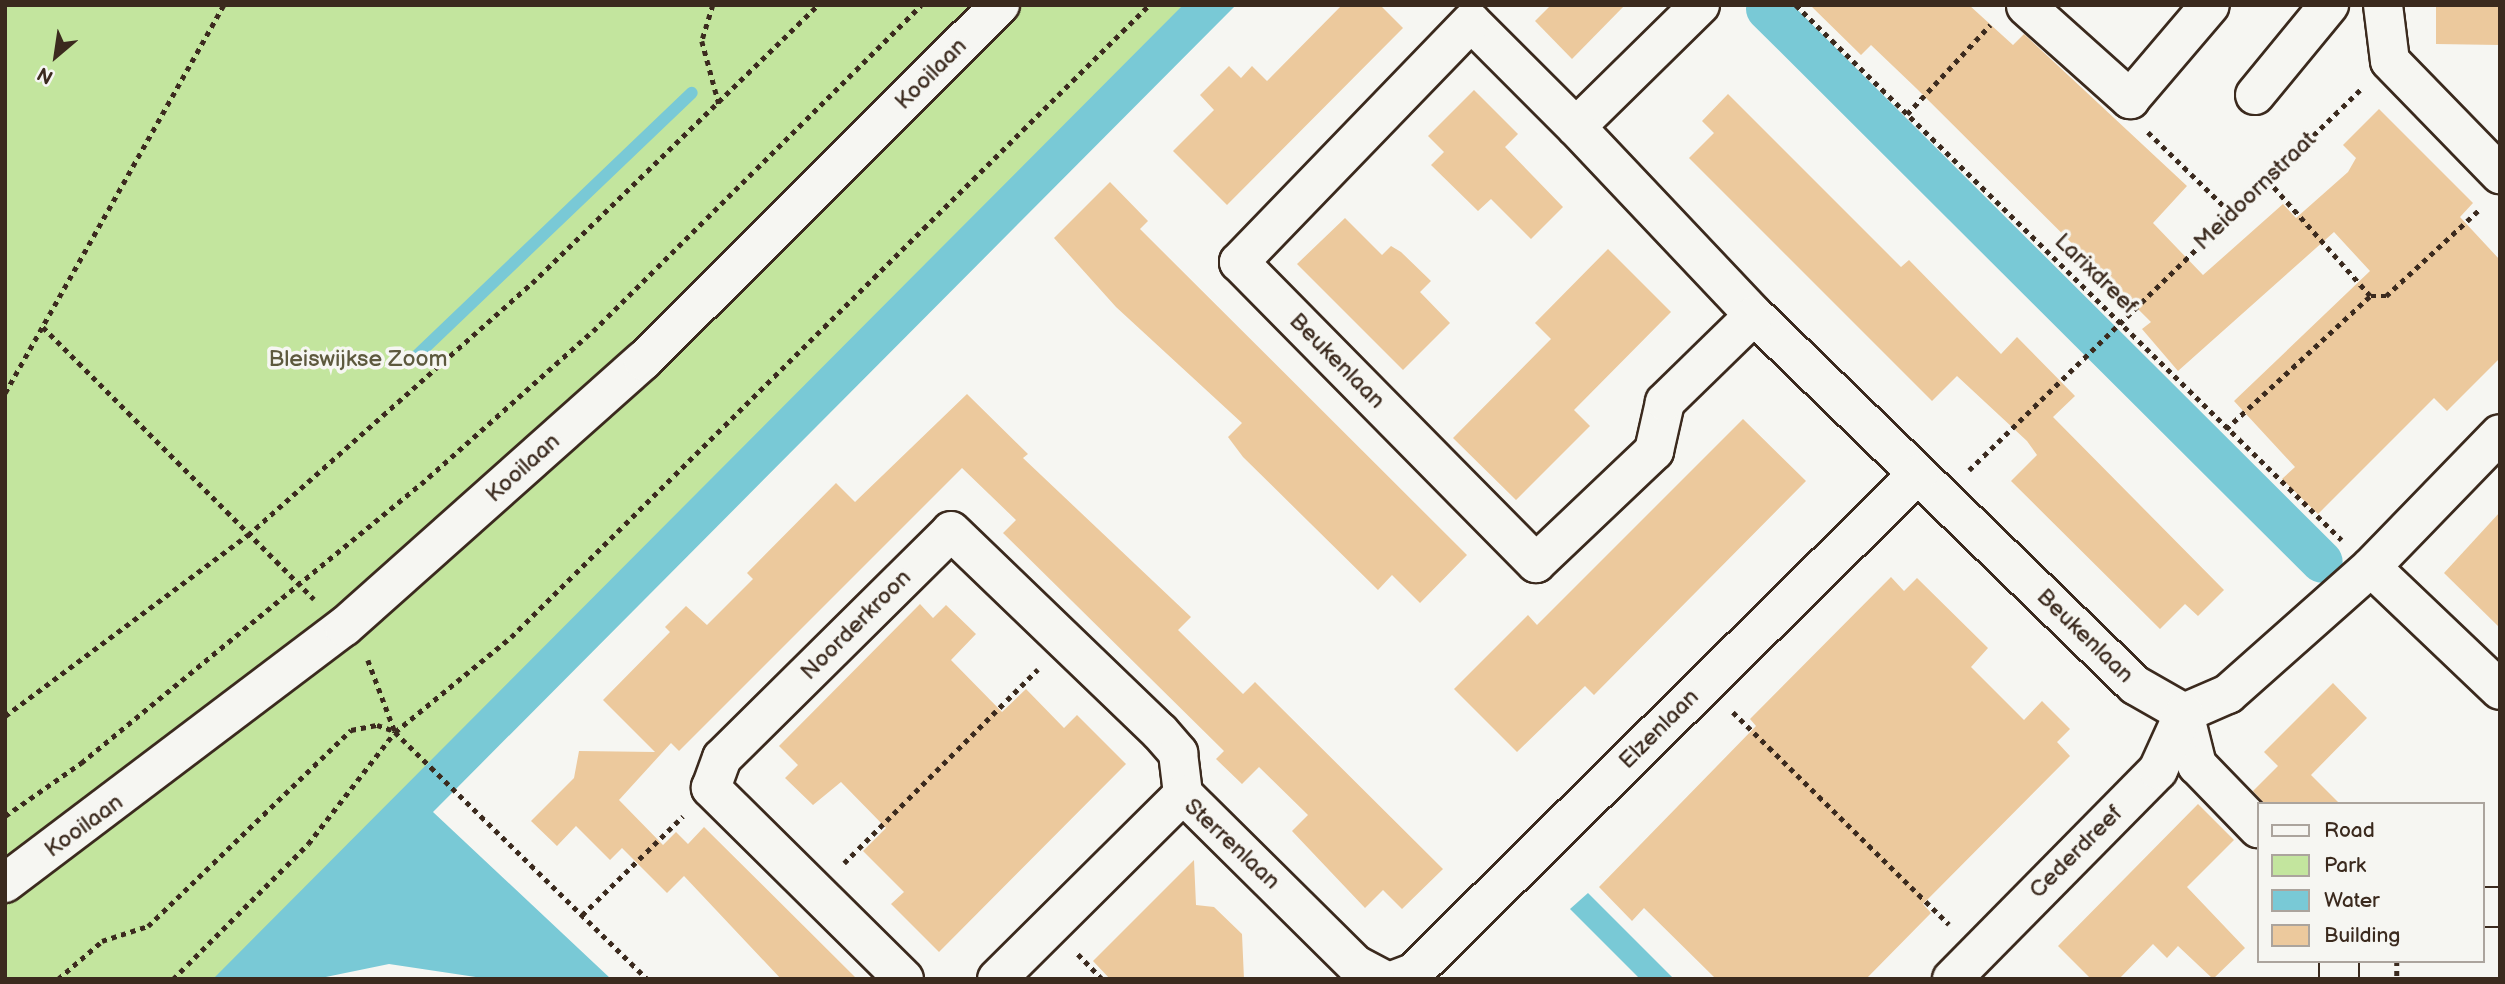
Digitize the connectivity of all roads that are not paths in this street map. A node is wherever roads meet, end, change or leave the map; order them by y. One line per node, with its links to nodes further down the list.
1 (1000, 5): 18 (street, Kooilaan)
2 (1700, 5): 8 (street)
3 (2210, 5): 6 (street)
4 (2329, 5): 7 (street)
5 (2382, 5): 9 (street)
6 (2013, 11)
7 (2255, 95)
8 (1576, 127): 10 (street, Beukenlaan); 10 (street, Beukenlaan)
9 (2495, 186)
10 (1755, 315): 12 (street, Beukenlaan)
11 (2500, 434): 13 (street)
12 (1930, 486): 15 (street, Beukenlaan); 23 (street, Elzenlaan)
13 (2371, 567): 14 (street); 15 (street)
14 (2500, 690)
15 (2184, 713): 17 (street); 19 (street, Cederdreef)
16 (1183, 794): 20 (street, Noorderkroon); 21 (street, Sterrenlaan); 22 (street, Sterrenlaan)
17 (2256, 826)
18 (5, 883)
19 (1964, 965)
20 (904, 979)
21 (997, 979)
22 (1382, 979)
23 (1397, 979)

